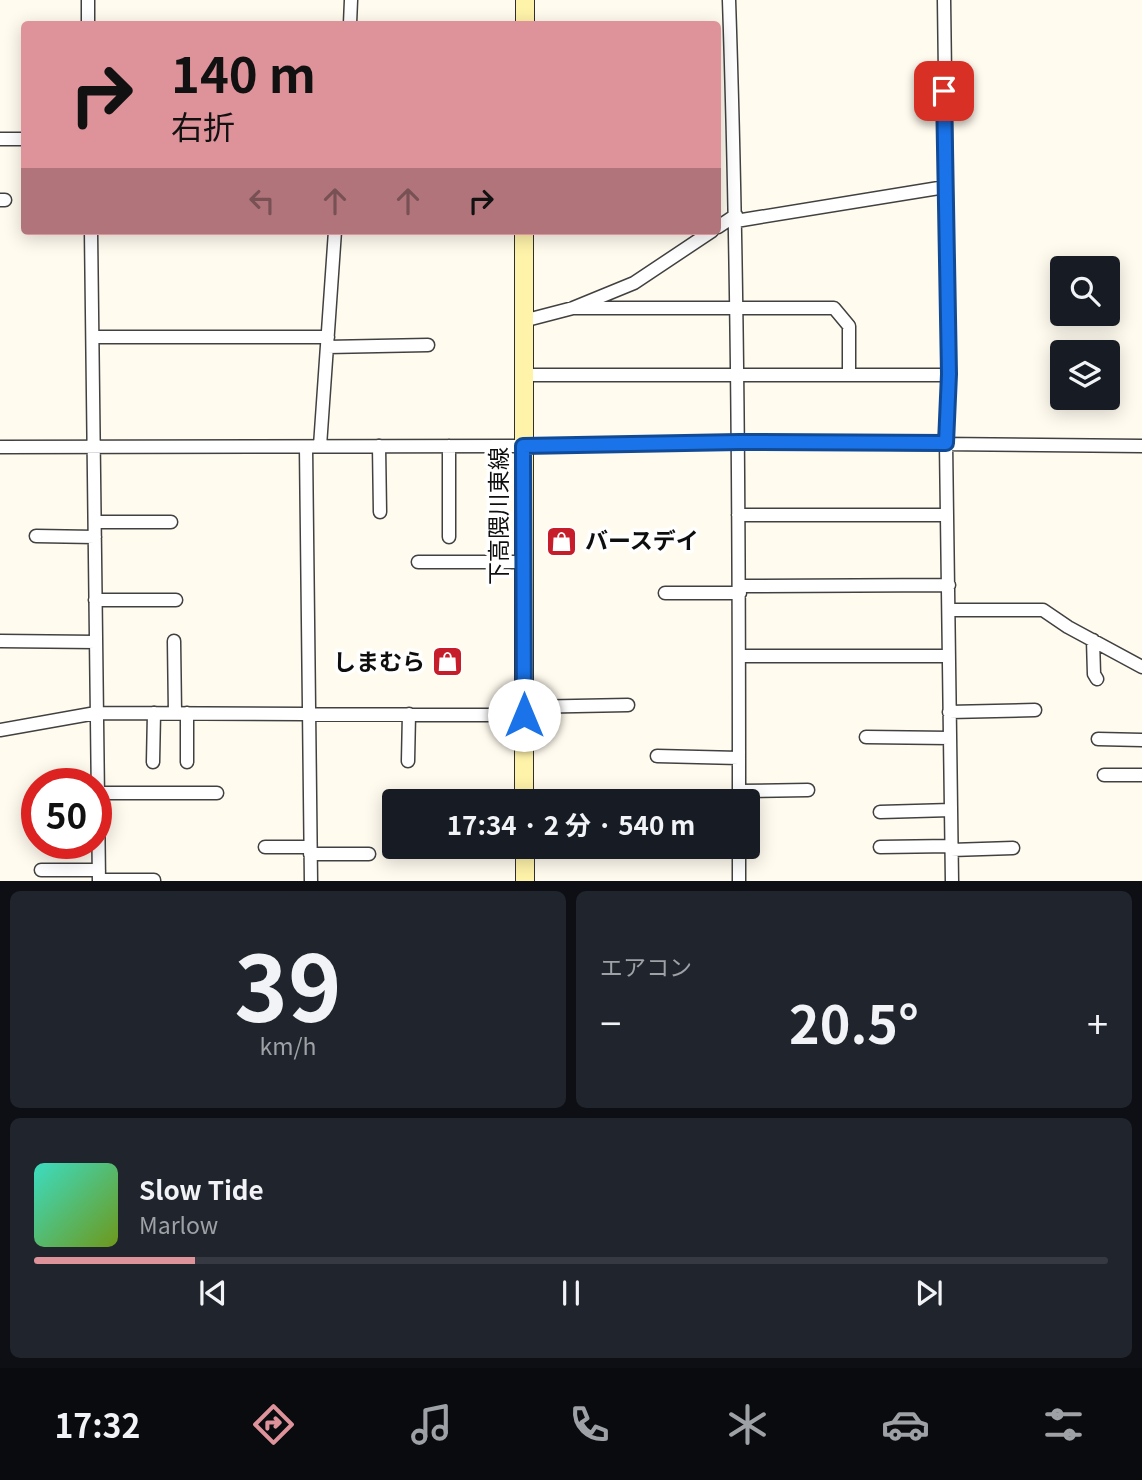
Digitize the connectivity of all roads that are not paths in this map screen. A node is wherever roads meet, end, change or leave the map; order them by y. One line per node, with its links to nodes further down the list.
1 (88, 0): 6 (street)
2 (351, 0): 7 (street)
3 (525, 0): 8 (main road)
4 (729, 0): 12 (street)
5 (944, 0): 11 (street)
6 (88, 21)
7 (350, 21)
8 (525, 21)
9 (0, 139): 10 (street)
10 (21, 139)
11 (945, 187): 12 (street); 24 (street)
12 (736, 218): 13 (street); 19 (street)
13 (721, 226)
14 (91, 235): 21 (street)
15 (335, 235): 22 (street)
16 (524, 235): 20 (main road, 下高隈川東線)
17 (706, 235): 18 (street)
18 (572, 308): 19 (street); 20 (street)
19 (737, 308): 26 (street); 27 (street)
20 (523, 321): 25 (main road, 下高隈川東線)
21 (93, 337): 22 (street); 37 (street)
22 (328, 342): 23 (street); 30 (street)
23 (428, 345)
24 (949, 374): 26 (street); 29 (street)
25 (523, 375): 27 (street); 33 (main road, 下高隈川東線)
26 (849, 375): 27 (street)
27 (738, 376): 28 (street)
28 (739, 442): 29 (street); 33 (street); 39 (street)
29 (946, 443): 34 (street); 40 (street)
30 (320, 446): 31 (street); 36 (street)
31 (379, 446): 32 (street); 38 (street)
32 (449, 446): 33 (street); 45 (street)
33 (523, 446): 47 (main road, 下高隈川東線)
34 (1142, 446)
35 (0, 447): 37 (street)
36 (306, 447): 37 (street); 69 (street)
37 (94, 448): 41 (street)
38 (380, 512)
39 (738, 515): 40 (street); 49 (street)
40 (947, 515): 48 (street)
41 (95, 522): 42 (street); 44 (street)
42 (171, 523)
43 (36, 536): 44 (street)
44 (95, 537): 51 (street)
45 (449, 537)
46 (418, 562): 47 (street)
47 (524, 562): 64 (main road, 下高隈川東線)
48 (949, 585): 49 (street); 53 (street)
49 (740, 590): 50 (street); 58 (street)
50 (665, 593)
51 (95, 600): 52 (street); 57 (street)
52 (176, 600)
53 (950, 611): 54 (street); 59 (street)
54 (1093, 640): 60 (street); 61 (street)
55 (0, 641): 57 (street)
56 (174, 641): 68 (street)
57 (96, 642): 66 (street)
58 (739, 656): 59 (street); 77 (street)
59 (948, 656): 65 (street)
60 (1142, 667)
61 (1097, 679)
62 (628, 705): 64 (street)
63 (1035, 710): 65 (street)
64 (524, 711): 70 (street); 84 (main road, 下高隈川東線)
65 (949, 712): 73 (street)
66 (96, 713): 67 (street); 71 (street); 81 (street)
67 (154, 713): 68 (street); 79 (street)
68 (181, 713): 69 (street); 80 (street)
69 (309, 713): 70 (street); 96 (street)
70 (409, 714): 78 (street)
71 (0, 730)
72 (866, 737): 73 (street)
73 (950, 738): 90 (street)
74 (1098, 739): 75 (street)
75 (1142, 740)
76 (657, 756): 77 (street)
77 (739, 758): 85 (street)
78 (408, 761)
79 (153, 762)
80 (187, 762)
81 (97, 768)
82 (1104, 775): 83 (street)
83 (1142, 775)
84 (524, 789)
85 (739, 789)
86 (808, 790): 89 (street)
87 (112, 793): 88 (street)
88 (217, 793)
89 (760, 794)
90 (951, 810): 91 (street); 94 (street)
91 (880, 812)
92 (265, 847): 96 (street)
93 (880, 847): 94 (street)
94 (951, 848): 95 (street); 107 (street)
95 (1013, 848)
96 (310, 850): 97 (street); 104 (street)
97 (369, 854)
98 (99, 859): 102 (street)
99 (524, 859): 105 (main road)
100 (739, 859): 106 (street)
101 (41, 870): 102 (street)
102 (99, 877): 103 (street)
103 (154, 880)
104 (311, 881)
105 (525, 881)
106 (739, 881)
107 (952, 881)

